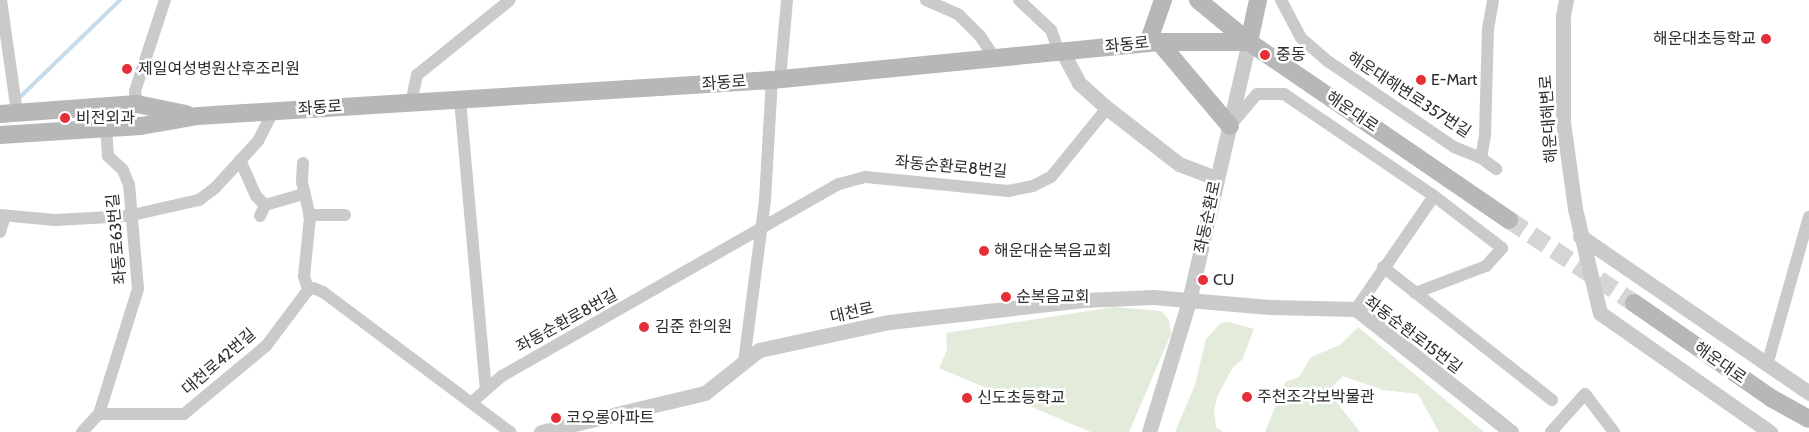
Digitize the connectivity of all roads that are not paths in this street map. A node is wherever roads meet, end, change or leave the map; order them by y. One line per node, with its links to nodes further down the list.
1 (1, 0): 23 (street)
2 (164, 0): 20 (street)
3 (510, 0): 19 (street)
4 (786, 0): 17 (street)
5 (926, 0): 16 (street)
6 (1019, 0): 15 (street)
7 (1163, 0): 13 (main road)
8 (1198, 0): 14 (main road, 해운대로)
9 (1258, 0): 14 (main road, 좌동순환로)
10 (1281, 0): 28 (street, 해운대해변로357번길)
11 (1493, 0): 28 (street, 해운대해변로357번길)
12 (1566, 0): 43 (street, 해운대해변로)
13 (1154, 42): 14 (main road, 좌동로); 15 (main road, 좌동로); 25 (main road)
14 (1249, 42): 25 (street, 좌동순환로); 40 (main road, 해운대로)
15 (1061, 52): 16 (main road, 좌동로); 21 (street)
16 (996, 60): 17 (main road, 좌동로)
17 (776, 80): 18 (main road, 좌동로); 41 (street)
18 (460, 100): 19 (main road, 좌동로); 52 (street)
19 (411, 103): 22 (main road, 좌동로)
20 (137, 104): 23 (main road, 좌동로); 24 (main road, 좌동로)
21 (1107, 108): 32 (street); 41 (street, 좌동순환로8번길)
22 (273, 111): 24 (main road, 좌동로); 29 (street)
23 (9, 113)
24 (198, 116): 26 (main road, 좌동로)
25 (1230, 126): 32 (street, 좌동순환로); 34 (street)
26 (106, 128): 27 (main road, 좌동로); 36 (street, 좌동로63번길)
27 (0, 135)
28 (1481, 158): 31 (street)
29 (240, 160): 33 (street); 36 (street)
30 (304, 163): 33 (street)
31 (1496, 169)
32 (1216, 178): 47 (street, 좌동순환로)
33 (304, 194): 37 (street)
34 (1434, 196): 44 (street); 46 (street)
35 (2, 215): 36 (street); 42 (street)
36 (132, 215): 56 (street, 좌동로63번길)
37 (309, 215): 38 (street); 45 (street)
38 (345, 215)
39 (1809, 217): 51 (street)
40 (1509, 220)
41 (760, 228): 50 (street); 52 (street, 좌동순환로8번길)
42 (0, 232)
43 (1580, 236): 51 (street); 65 (street, 해운대해변로)
44 (1383, 268): 46 (street); 49 (street)
45 (308, 290): 55 (street); 56 (street, 대천로42번길)
46 (1415, 293): 54 (street)
47 (1189, 301): 49 (street, 좌동순환로15번길); 50 (street, 대천로); 61 (street, 좌동순환로)
48 (1634, 303): 57 (main road, 해운대로)
49 (1356, 309): 62 (street, 좌동순환로15번길)
50 (744, 362): 60 (street, 대천로)
51 (1767, 365): 53 (street)
52 (486, 389): 55 (street, 좌동순환로8번길)
53 (1809, 393)
54 (1552, 400)
55 (472, 402): 59 (street)
56 (99, 414): 58 (street, 좌동로63번길)
57 (1809, 419)
58 (82, 432)
59 (510, 432)
60 (541, 432)
61 (1149, 432)
62 (1511, 432)
63 (1551, 432): 64 (street)
64 (1614, 432)
65 (1770, 432)

